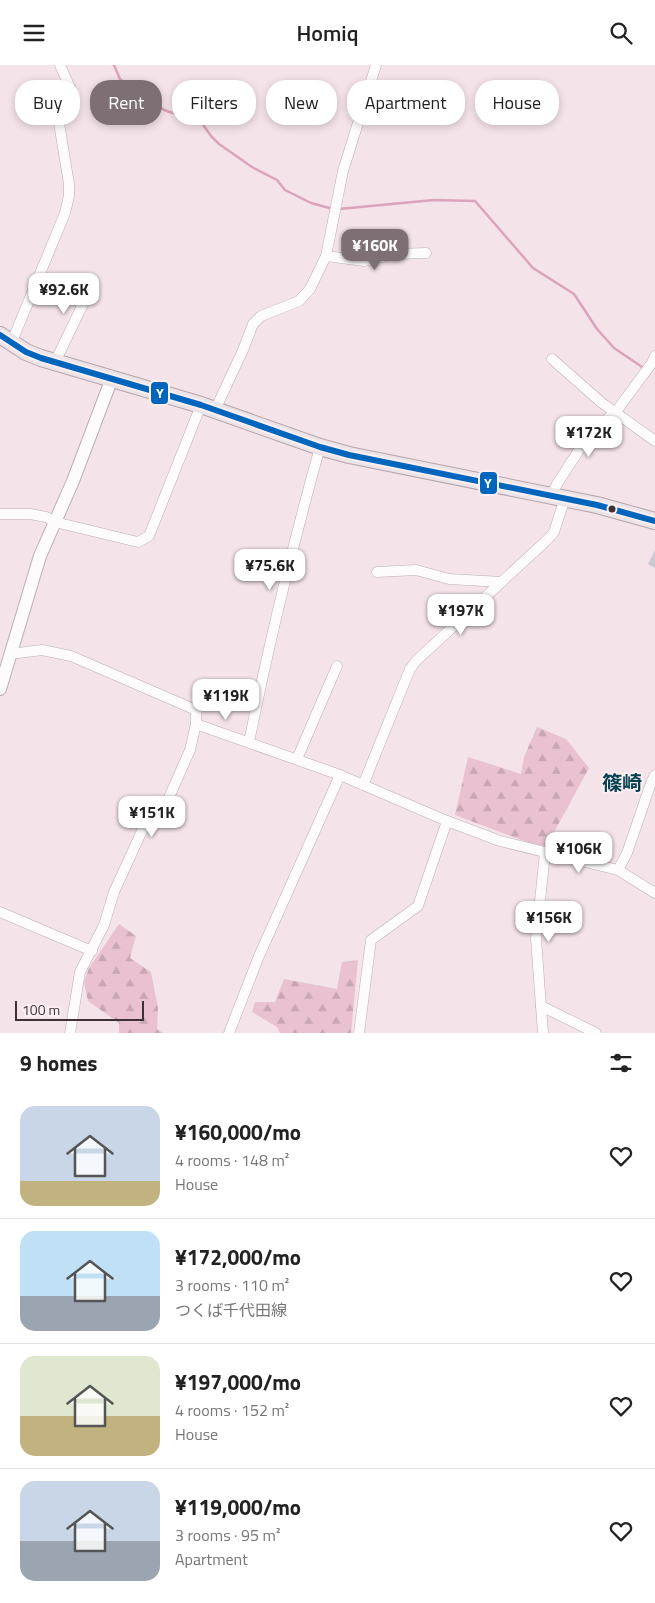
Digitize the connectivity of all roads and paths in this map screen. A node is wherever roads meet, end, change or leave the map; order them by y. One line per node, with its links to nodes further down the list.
1 (60, 65): 5 (street)
2 (376, 65): 4 (street)
3 (426, 253): 4 (street)
4 (326, 256): 11 (street)
5 (36, 281): 6 (street); 9 (street)
6 (6, 340): 9 (main road)
7 (655, 356): 12 (street)
8 (552, 359): 12 (street)
9 (55, 362): 10 (main road)
10 (112, 378): 11 (main road); 17 (street)
11 (208, 407): 14 (main road); 17 (street)
12 (615, 413): 13 (street); 15 (street)
13 (655, 441)
14 (320, 447): 15 (main road); 25 (street)
15 (559, 497): 18 (main road); 20 (street)
16 (0, 514): 17 (street)
17 (56, 520): 21 (street)
18 (655, 521)
19 (377, 572): 20 (street)
20 (502, 582): 29 (street)
21 (10, 654): 23 (street); 24 (street)
22 (337, 667): 26 (street)
23 (0, 689)
24 (196, 724): 25 (street); 35 (street)
25 (249, 742): 26 (street)
26 (297, 759): 27 (street)
27 (340, 775): 29 (street); 38 (street)
28 (655, 775): 32 (street)
29 (363, 785): 30 (street)
30 (447, 821): 31 (street); 39 (street)
31 (545, 853): 32 (street); 36 (street)
32 (618, 871): 33 (street)
33 (655, 893)
34 (0, 912): 35 (street)
35 (92, 951): 37 (street)
36 (541, 1006): 40 (street); 41 (street)
37 (70, 1033)
38 (229, 1033)
39 (359, 1033)
40 (542, 1033)
41 (596, 1033)

